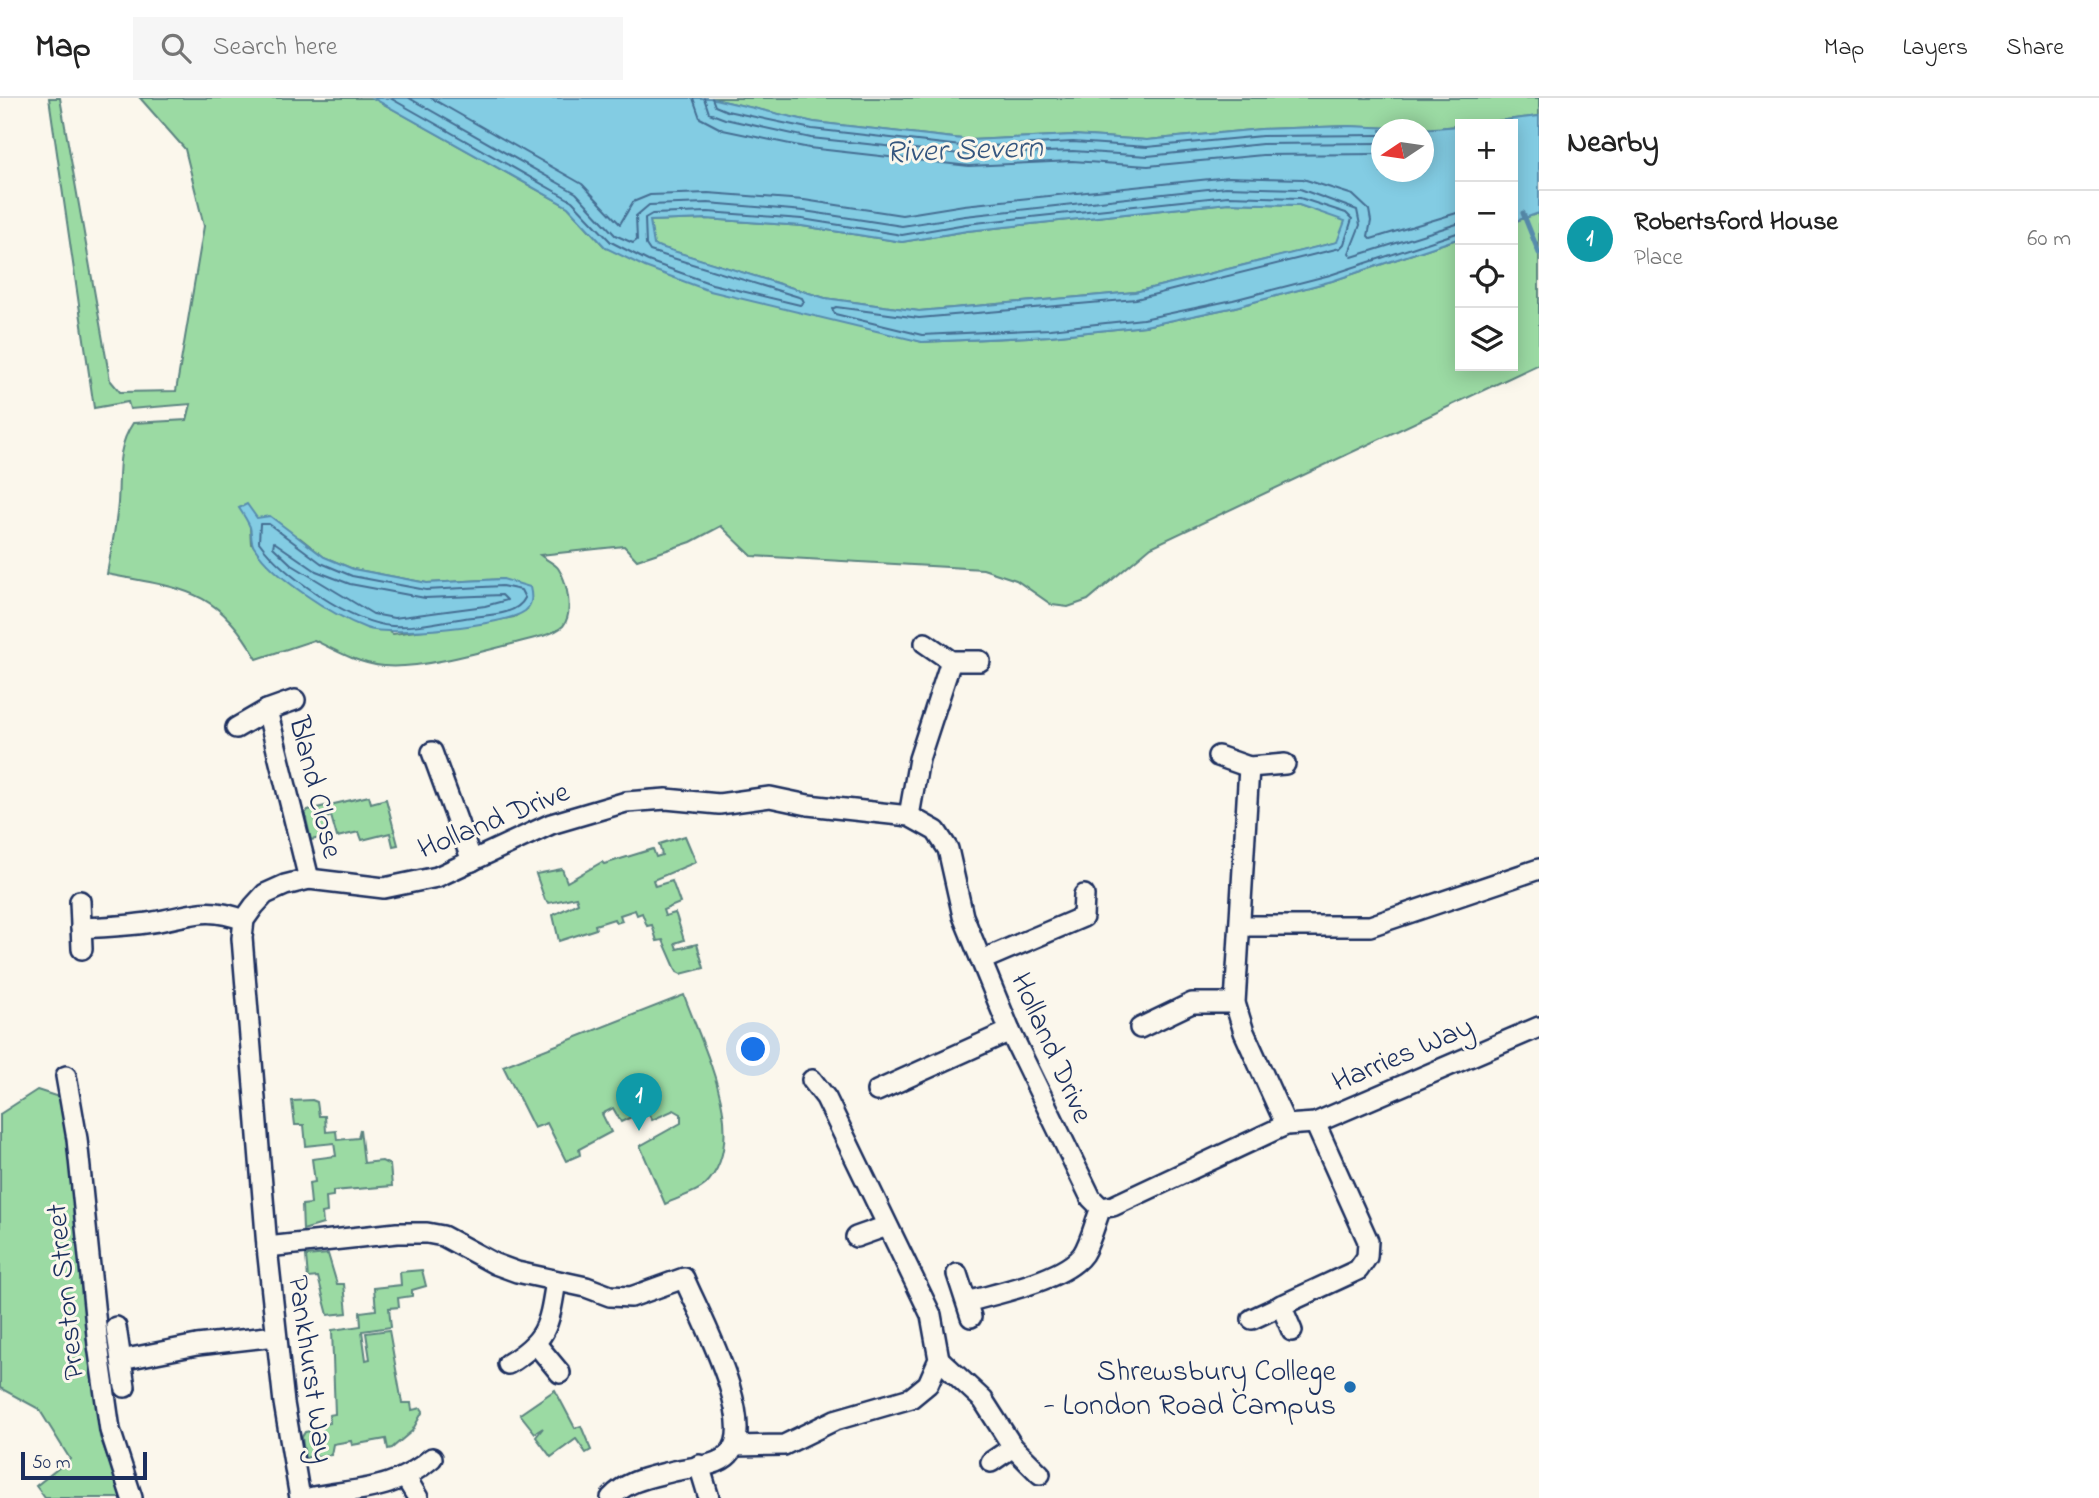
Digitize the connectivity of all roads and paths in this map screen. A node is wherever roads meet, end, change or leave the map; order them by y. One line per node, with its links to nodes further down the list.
1 (925, 643): 2 (street)
2 (951, 661): 3 (street); 11 (street)
3 (980, 661)
4 (295, 700): 5 (street, Bland Close)
5 (267, 710): 6 (street, Bland Close); 14 (street, Bland Close)
6 (236, 728)
7 (432, 752): 12 (street)
8 (1218, 756): 10 (street)
9 (1285, 764): 10 (street)
10 (1249, 767): 18 (street)
11 (909, 816): 12 (street, Holland Drive); 21 (street, Holland Drive)
12 (472, 861): 14 (street, Holland Drive)
13 (1539, 869): 18 (street)
14 (309, 879): 17 (street, Holland Drive)
15 (1084, 895): 21 (street)
16 (80, 901): 19 (street)
17 (244, 920): 19 (street); 34 (street)
18 (1240, 926): 22 (street)
19 (81, 928): 20 (street)
20 (82, 950)
21 (982, 960): 25 (street, Holland Drive)
22 (1235, 1003): 24 (street); 30 (street)
23 (1539, 1027): 29 (street, Harries Way)
24 (1140, 1028)
25 (1010, 1031): 28 (street); 31 (street, Holland Drive)
26 (66, 1076): 55 (street, Preston Street)
27 (812, 1080): 32 (street)
28 (877, 1091)
29 (1315, 1123): 30 (street, Harries Way); 37 (street)
30 (1286, 1125): 31 (street)
31 (1101, 1208): 35 (street)
32 (887, 1226): 33 (street); 43 (street)
33 (856, 1237)
34 (267, 1247): 36 (street); 41 (street, Pankhurst Way)
35 (957, 1274)
36 (556, 1280): 42 (street); 48 (street)
37 (1281, 1305): 38 (street); 40 (street)
38 (1252, 1318)
39 (116, 1327): 44 (street)
40 (1292, 1331)
41 (276, 1336): 44 (street); 56 (street, Pankhurst Way)
42 (536, 1344): 45 (street); 46 (street)
43 (939, 1359): 48 (street); 49 (street)
44 (121, 1360): 47 (street)
45 (508, 1364)
46 (560, 1373)
47 (125, 1387)
48 (735, 1446): 52 (street)
49 (1013, 1447): 51 (street); 53 (street)
50 (432, 1458): 54 (street)
51 (991, 1462)
52 (699, 1465): 59 (street); 60 (street)
53 (1040, 1474)
54 (407, 1478): 57 (street); 58 (street)
55 (132, 1498)
56 (300, 1498)
57 (309, 1498)
58 (418, 1498)
59 (611, 1498)
60 (709, 1498)

